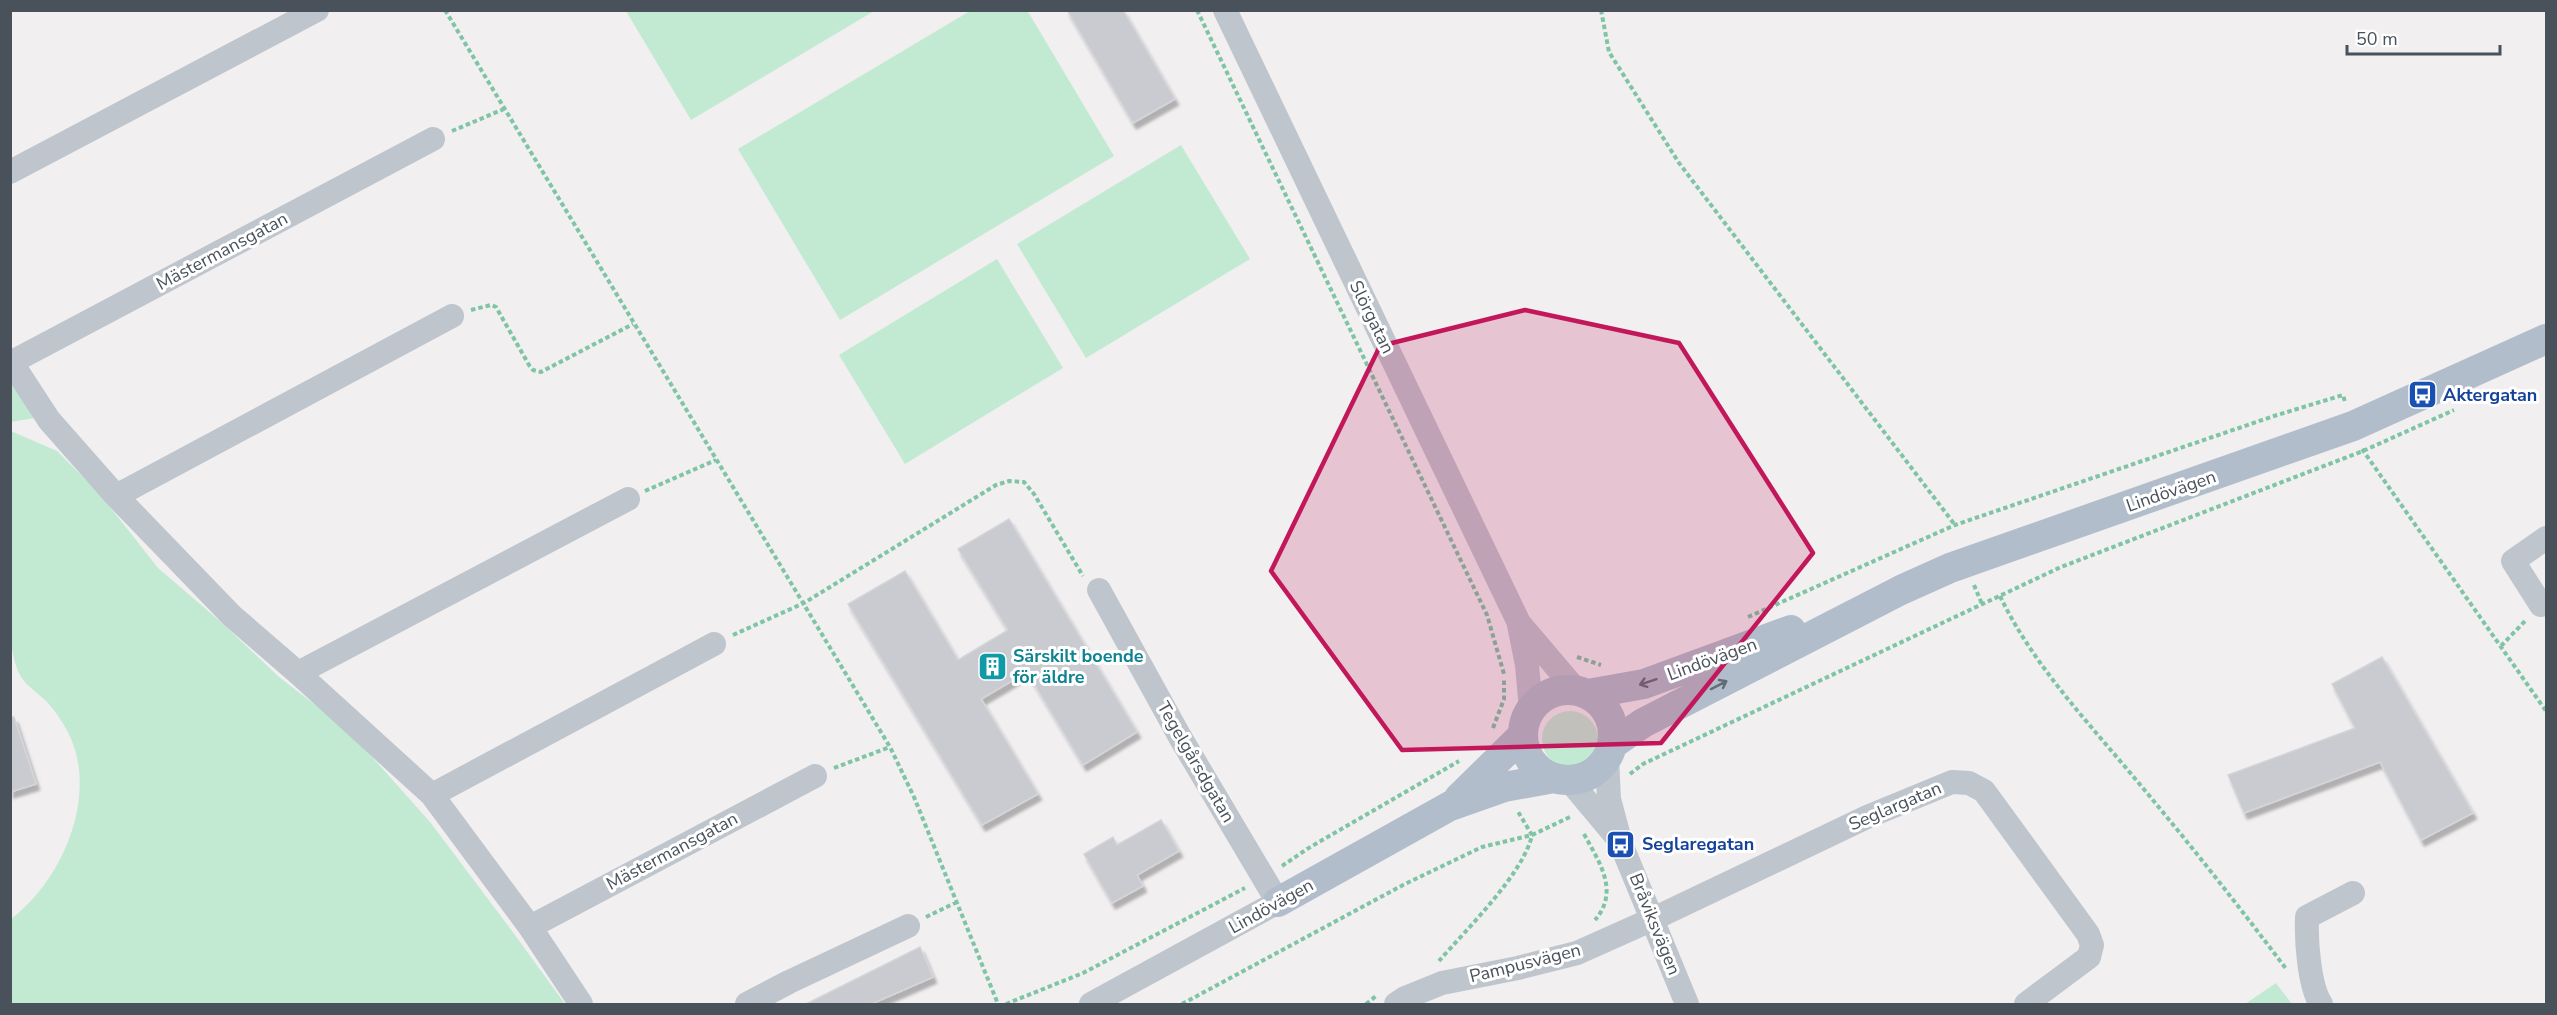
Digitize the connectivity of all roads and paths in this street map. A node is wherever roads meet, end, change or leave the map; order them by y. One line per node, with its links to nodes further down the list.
1 (317, 10): 8 (street)
2 (445, 10): 6 (path)
3 (1197, 10): 29 (path)
4 (1225, 10): 25 (street, Slörgatan)
5 (1601, 10): 18 (path)
6 (504, 109): 7 (path); 11 (path)
7 (433, 139): 13 (street, Mästermansgatan)
8 (10, 172)
9 (452, 316): 11 (path); 16 (street)
10 (2547, 318): 14 (main road, Lindövägen)
11 (633, 324): 15 (path)
12 (2547, 339): 14 (main road, Lindövägen)
13 (11, 361): 16 (street, Mästermansgatan)
14 (2450, 397): 21 (main road, Lindövägen); 22 (path)
15 (716, 460): 17 (path); 23 (path)
16 (116, 496): 28 (street, Mästermansgatan)
17 (628, 499): 28 (street)
18 (1955, 525)
19 (2547, 538): 24 (street)
20 (1099, 590): 23 (path); 44 (street, Tegelgårsdgatan)
21 (1901, 590): 30 (main road, Lindövägen, one-way to 30); 33 (main road, Lindövägen, one-way to 21)
22 (2000, 596): 38 (path); 51 (path)
23 (804, 603): 26 (path); 32 (path)
24 (2541, 605): 27 (path)
25 (1519, 623): 30 (street, Slörgatan); 31 (street, Slörgatan)
26 (714, 644): 37 (street)
27 (2501, 646)
28 (298, 673): 37 (street, Mästermansgatan)
29 (1504, 675)
30 (1582, 692): 31 (main road); 33 (main road)
31 (1527, 722): 35 (main road); 39 (main road, Lindövägen)
32 (890, 747): 34 (path); 43 (path)
33 (1610, 751): 35 (main road); 38 (street, Bråviksvägen)
34 (815, 776): 48 (street, Mästermansgatan)
35 (1561, 779): 36 (main road, Lindövägen); 41 (street, Bråviksvägen)
36 (1504, 787): 39 (main road, Lindövägen); 40 (path)
37 (432, 795): 48 (street, Mästermansgatan)
38 (1609, 799): 41 (street, Bråviksvägen)
39 (1450, 806): 44 (main road, Lindövägen)
40 (1532, 835): 46 (path); 49 (path); 56 (path)
41 (1622, 844): 45 (street, Bråviksvägen)
42 (2352, 892): 51 (street)
43 (957, 902): 47 (path); 54 (path)
44 (1278, 902): 55 (street, Lindövägen)
45 (1653, 919): 50 (street, Pampusvägen); 58 (street, Bråviksvägen); 59 (street, Seglargatan)
46 (1588, 924)
47 (908, 926): 53 (street)
48 (530, 927): 52 (street, Mästermansgatan)
49 (1448, 963)
50 (1389, 998): 57 (path)
51 (2319, 1000)
52 (581, 1005)
53 (747, 1005)
54 (998, 1005)
55 (1091, 1005)
56 (1182, 1005)
57 (1366, 1005)
58 (1687, 1005)
59 (2026, 1005)

